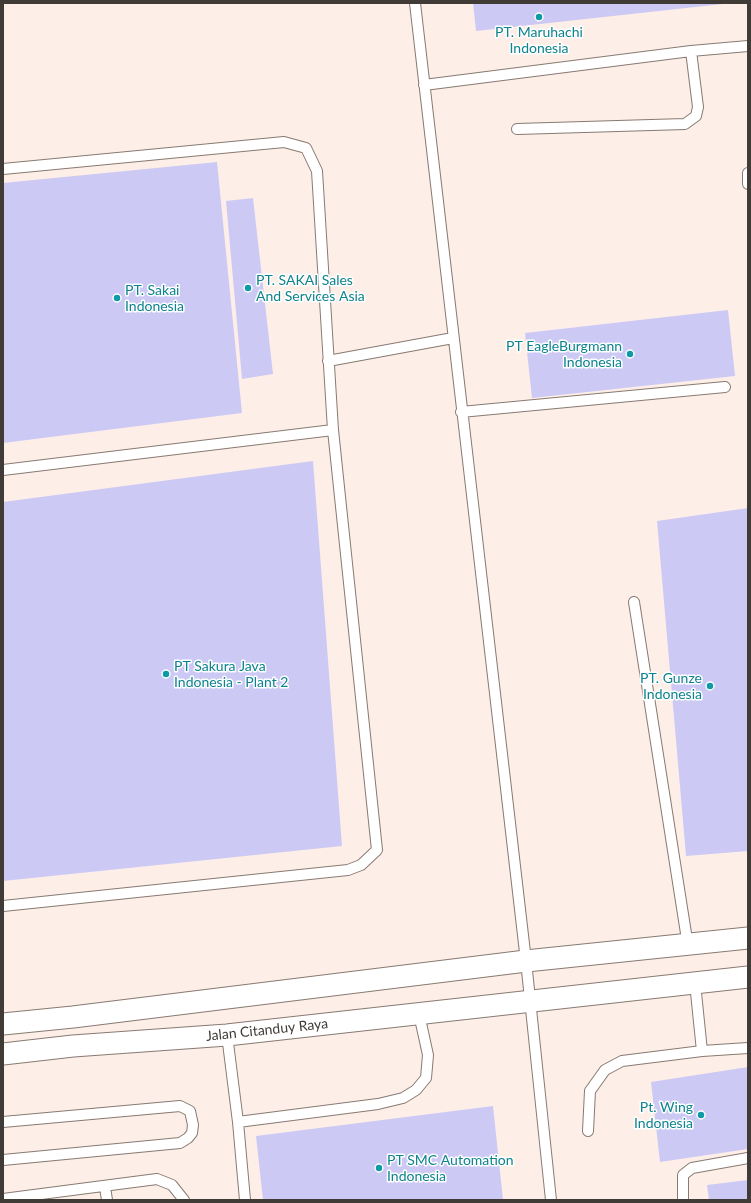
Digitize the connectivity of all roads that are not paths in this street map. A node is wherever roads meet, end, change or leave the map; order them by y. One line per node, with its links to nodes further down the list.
1 (415, 3): 4 (lane)
2 (748, 46): 3 (lane)
3 (691, 51): 4 (lane); 5 (lane)
4 (424, 85): 9 (lane)
5 (517, 129)
6 (3, 169): 10 (lane)
7 (748, 173): 8 (lane)
8 (748, 184)
9 (454, 338): 10 (lane); 12 (lane)
10 (328, 361): 13 (lane)
11 (725, 387): 12 (lane)
12 (461, 412): 19 (lane)
13 (333, 430): 14 (lane); 16 (lane)
14 (3, 470)
15 (634, 602): 18 (lane)
16 (3, 906)
17 (748, 938): 18 (street)
18 (688, 946): 19 (street)
19 (526, 961): 22 (lane); 24 (street)
20 (748, 977): 21 (street, Jalan Citanduy Raya)
21 (695, 983): 22 (street, Jalan Citanduy Raya); 29 (lane)
22 (531, 1002): 23 (street, Jalan Citanduy Raya); 41 (lane)
23 (419, 1014): 26 (street, Jalan Citanduy Raya); 32 (lane)
24 (73, 1018): 25 (street); 27 (street)
25 (3, 1024)
26 (227, 1035): 27 (street, Jalan Citanduy Raya); 32 (lane)
27 (73, 1046): 30 (street, Jalan Citanduy Raya)
28 (748, 1048): 29 (lane)
29 (702, 1051): 33 (lane)
30 (3, 1054)
31 (3, 1122): 35 (lane)
32 (238, 1122): 40 (lane)
33 (588, 1131)
34 (748, 1158): 42 (lane)
35 (3, 1160)
36 (106, 1187): 37 (lane); 38 (lane); 39 (lane)
37 (3, 1199)
38 (107, 1200)
39 (184, 1200)
40 (245, 1200)
41 (550, 1200)
42 (683, 1200)

